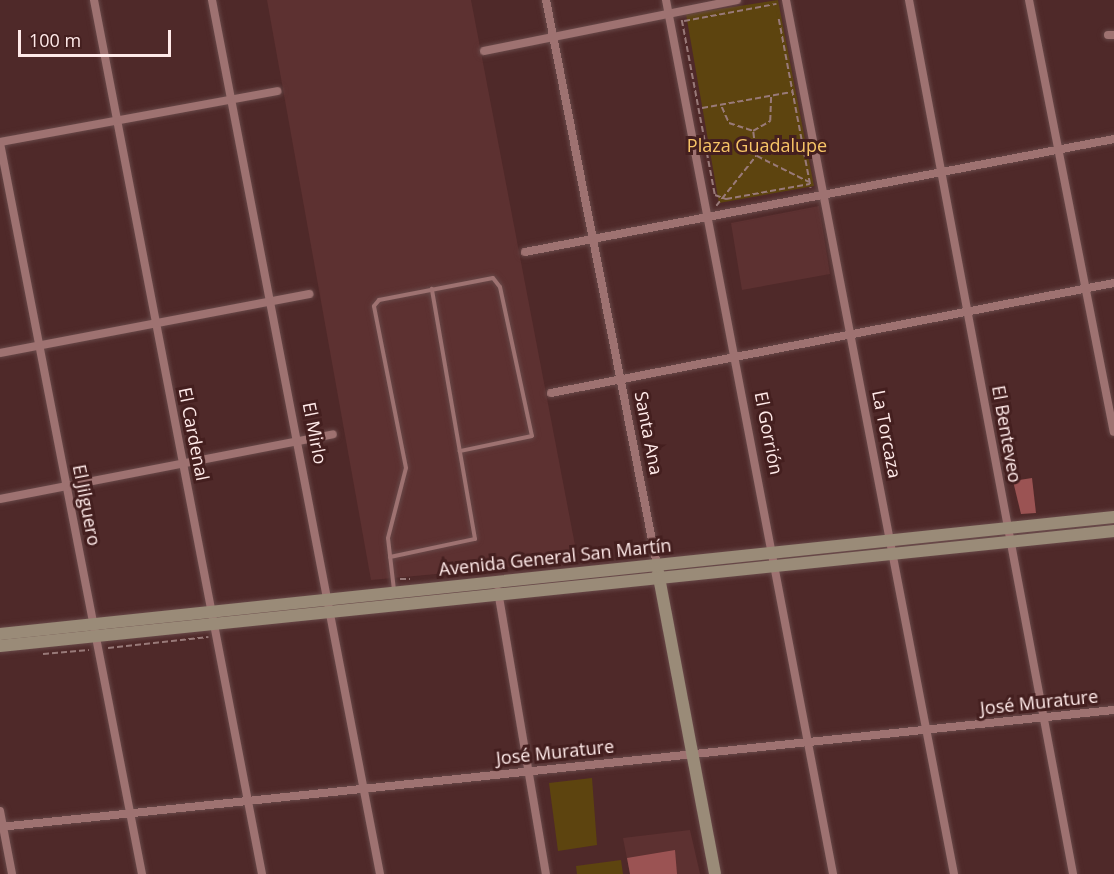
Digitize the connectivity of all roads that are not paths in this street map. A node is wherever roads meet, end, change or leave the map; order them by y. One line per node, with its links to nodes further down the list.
1 (94, 0): 14 (street, El Cardenal)
2 (212, 0): 13 (street, El Mirlo)
3 (546, 0): 10 (street, Santa Ana)
4 (666, 0): 9 (street, El Gorrión)
5 (736, 0): 9 (street)
6 (909, 0): 18 (street, El Benteveo)
7 (1029, 0): 17 (street)
8 (786, 1): 19 (street, La Torcaza)
9 (669, 12): 10 (street); 20 (street, El Gorrión)
10 (554, 37): 11 (street); 21 (street, Santa Ana)
11 (484, 51)
12 (277, 91): 13 (street)
13 (230, 99): 14 (street); 27 (street, El Mirlo)
14 (116, 120): 16 (street); 29 (street, El Cardenal)
15 (1114, 139): 17 (street)
16 (0, 143): 31 (street, El Jilguero)
17 (1058, 149): 18 (street); 24 (street)
18 (941, 173): 19 (street); 28 (street, El Benteveo)
19 (825, 195): 20 (street); 30 (street, La Torcaza)
20 (707, 216): 21 (street); 33 (street, El Gorrión)
21 (593, 239): 22 (street); 34 (street, Santa Ana)
22 (525, 252)
23 (1114, 283): 24 (street)
24 (1084, 288): 28 (street); 36 (street)
25 (432, 289): 39 (lane); 39 (lane); 50 (lane)
26 (309, 294): 27 (street)
27 (271, 302): 29 (street); 38 (street, El Mirlo)
28 (968, 312): 30 (street); 44 (street, El Benteveo)
29 (156, 323): 31 (street); 40 (street, El Cardenal)
30 (852, 334): 33 (street); 46 (street, La Torcaza)
31 (39, 346): 32 (street); 41 (street, El Jilguero)
32 (0, 353)
33 (736, 355): 34 (street); 48 (street, El Gorrión)
34 (620, 380): 35 (street); 51 (street, Santa Ana)
35 (551, 393)
36 (1114, 432)
37 (333, 434): 38 (street)
38 (299, 441): 40 (street); 56 (street, El Mirlo)
39 (459, 450): 50 (lane)
40 (183, 463): 41 (street); 57 (street, El Cardenal)
41 (67, 486): 42 (street); 58 (street, El Jilguero)
42 (0, 499)
43 (1114, 517): 44 (main road, Avenida General San Martín)
44 (1010, 526): 46 (main road, Avenida General San Martín); 47 (street, El Benteveo)
45 (1114, 531): 47 (main road, Avenida General San Martín)
46 (891, 539): 48 (main road, Avenida General San Martín); 49 (street, La Torcaza)
47 (1014, 542): 49 (main road, Avenida General San Martín); 62 (street, El Benteveo)
48 (775, 551): 51 (main road, Avenida General San Martín); 52 (street, El Gorrión)
49 (893, 553): 52 (main road, Avenida General San Martín); 63 (street, La Torcaza)
50 (390, 557): 55 (lane)
51 (657, 565): 53 (main road, Santa Ana); 54 (main road, Avenida General San Martín)
52 (777, 565): 53 (main road, Avenida General San Martín); 64 (street, El Gorrión)
53 (660, 578): 54 (main road, Avenida General San Martín); 65 (main road, Santa Ana)
54 (497, 587): 55 (main road, Avenida General San Martín); 66 (street)
55 (395, 598): 56 (main road, Avenida General San Martín)
56 (329, 604): 57 (main road, Avenida General San Martín); 67 (street, El Mirlo)
57 (212, 617): 58 (main road, Avenida General San Martín); 68 (street, El Cardenal)
58 (95, 630): 59 (main road, Avenida General San Martín); 60 (main road, Avenida General San Martín); 70 (street, El Jilguero)
59 (0, 634)
60 (0, 646)
61 (1114, 710): 62 (street, José Murature)
62 (1047, 718): 63 (street, José Murature); 80 (street, El Benteveo)
63 (927, 730): 64 (street, José Murature); 79 (street, La Torcaza)
64 (810, 741): 65 (street, José Murature); 78 (street, El Gorrión)
65 (691, 756): 66 (street, José Murature); 77 (main road, Santa Ana)
66 (529, 771): 67 (street, José Murature); 76 (street)
67 (365, 789): 68 (street, José Murature); 75 (street, El Mirlo)
68 (247, 801): 70 (street, José Murature); 74 (street, El Cardenal)
69 (0, 811): 71 (street)
70 (130, 815): 71 (street, José Murature); 73 (street, El Jilguero)
71 (1, 826): 72 (street)
72 (12, 874)
73 (142, 874)
74 (262, 874)
75 (380, 874)
76 (546, 874)
77 (715, 874)
78 (833, 874)
79 (954, 874)
80 (1073, 874)

